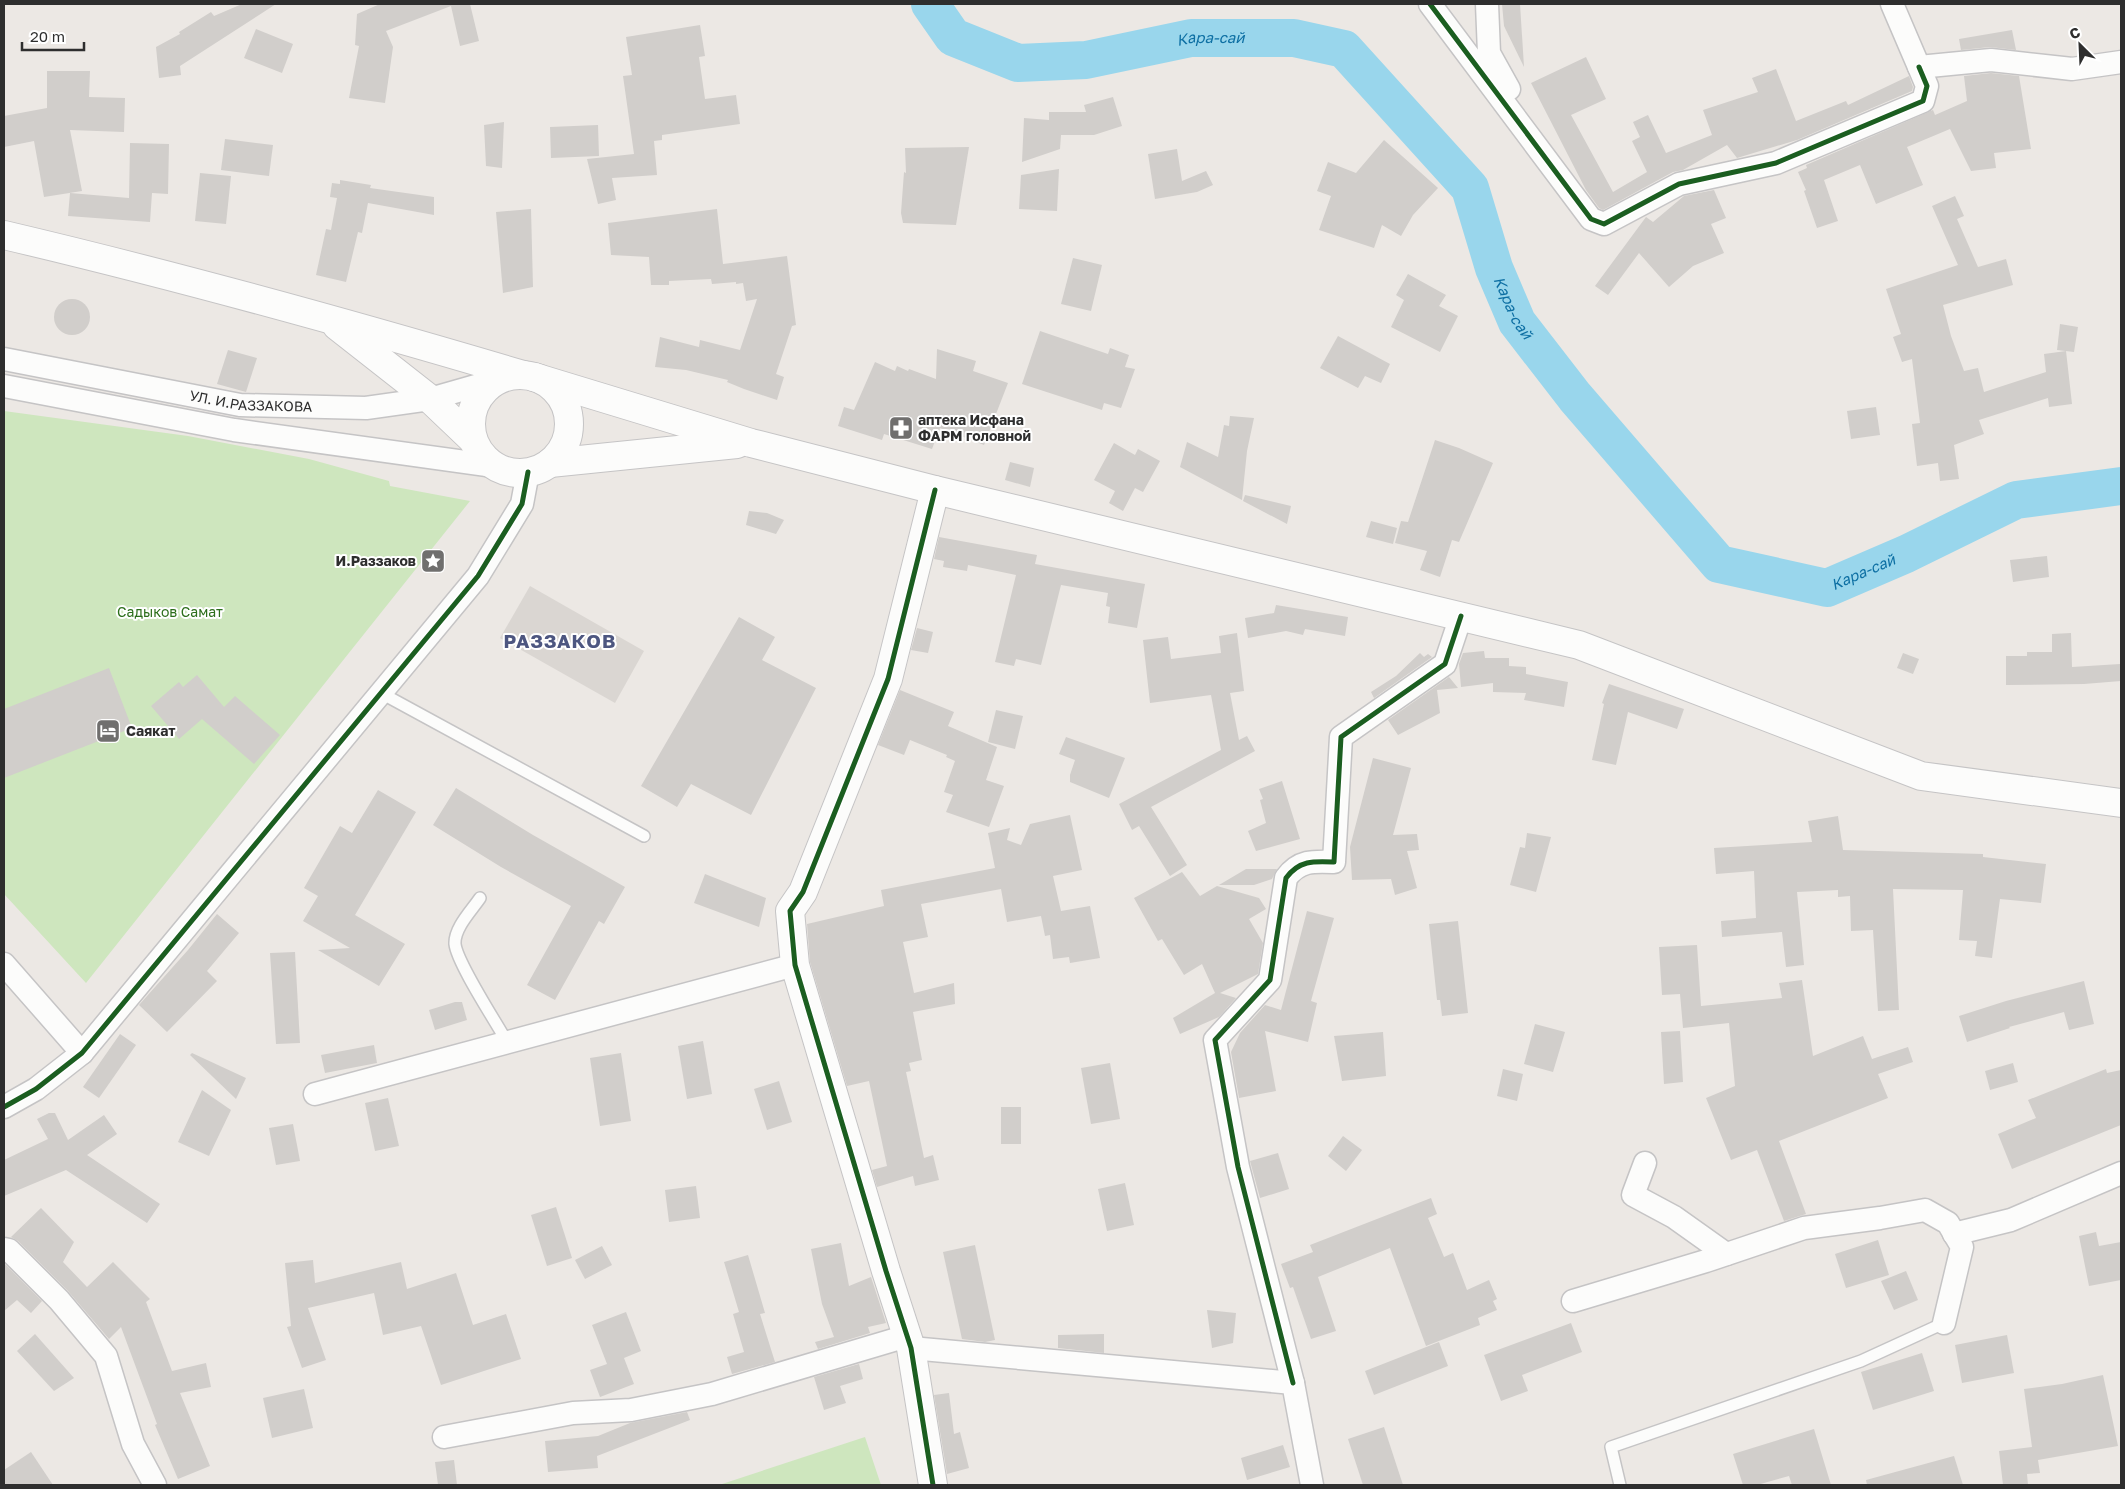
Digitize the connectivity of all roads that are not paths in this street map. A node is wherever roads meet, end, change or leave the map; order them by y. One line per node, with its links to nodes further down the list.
1 (1430, 4): 6 (street)
2 (1487, 4): 6 (street)
3 (1892, 4): 5 (street)
4 (2121, 62): 5 (street)
5 (1919, 67): 6 (street)
6 (1591, 219)
7 (4, 235): 8 (main road)
8 (326, 317): 10 (main road); 12 (main road)
9 (4, 359): 12 (street, УЛ. И.РАЗЗАКОВА)
10 (519, 377): 12 (street, УЛ. И.РАЗЗАКОВА); 13 (main road); 14 (main road); 16 (main road)
11 (4, 386): 15 (street, УЛ. И.РАЗЗАКОВА)
12 (430, 399): 13 (main road)
13 (472, 439): 15 (main road)
14 (751, 442): 16 (main road); 17 (main road)
15 (494, 466): 16 (main road)
16 (539, 468): 19 (street)
17 (935, 490): 18 (main road); 24 (main road)
18 (1461, 616): 20 (main road); 37 (street)
19 (381, 693): 21 (lane); 26 (street)
20 (2121, 803)
21 (644, 836)
22 (480, 898): 25 (lane)
23 (4, 964): 26 (street)
24 (796, 965): 25 (street); 36 (main road)
25 (507, 1042): 27 (street)
26 (82, 1053): 28 (street)
27 (315, 1094)
28 (4, 1107)
29 (1644, 1163): 33 (street)
30 (2121, 1173): 31 (street)
31 (1954, 1234): 33 (street); 35 (street)
32 (4, 1248): 39 (street)
33 (1726, 1254): 34 (street)
34 (1573, 1301)
35 (1944, 1323): 42 (lane)
36 (909, 1342): 37 (street); 38 (street); 40 (main road)
37 (1292, 1384): 41 (street)
38 (444, 1437)
39 (155, 1485)
40 (933, 1485)
41 (1312, 1485)
42 (1620, 1485)

